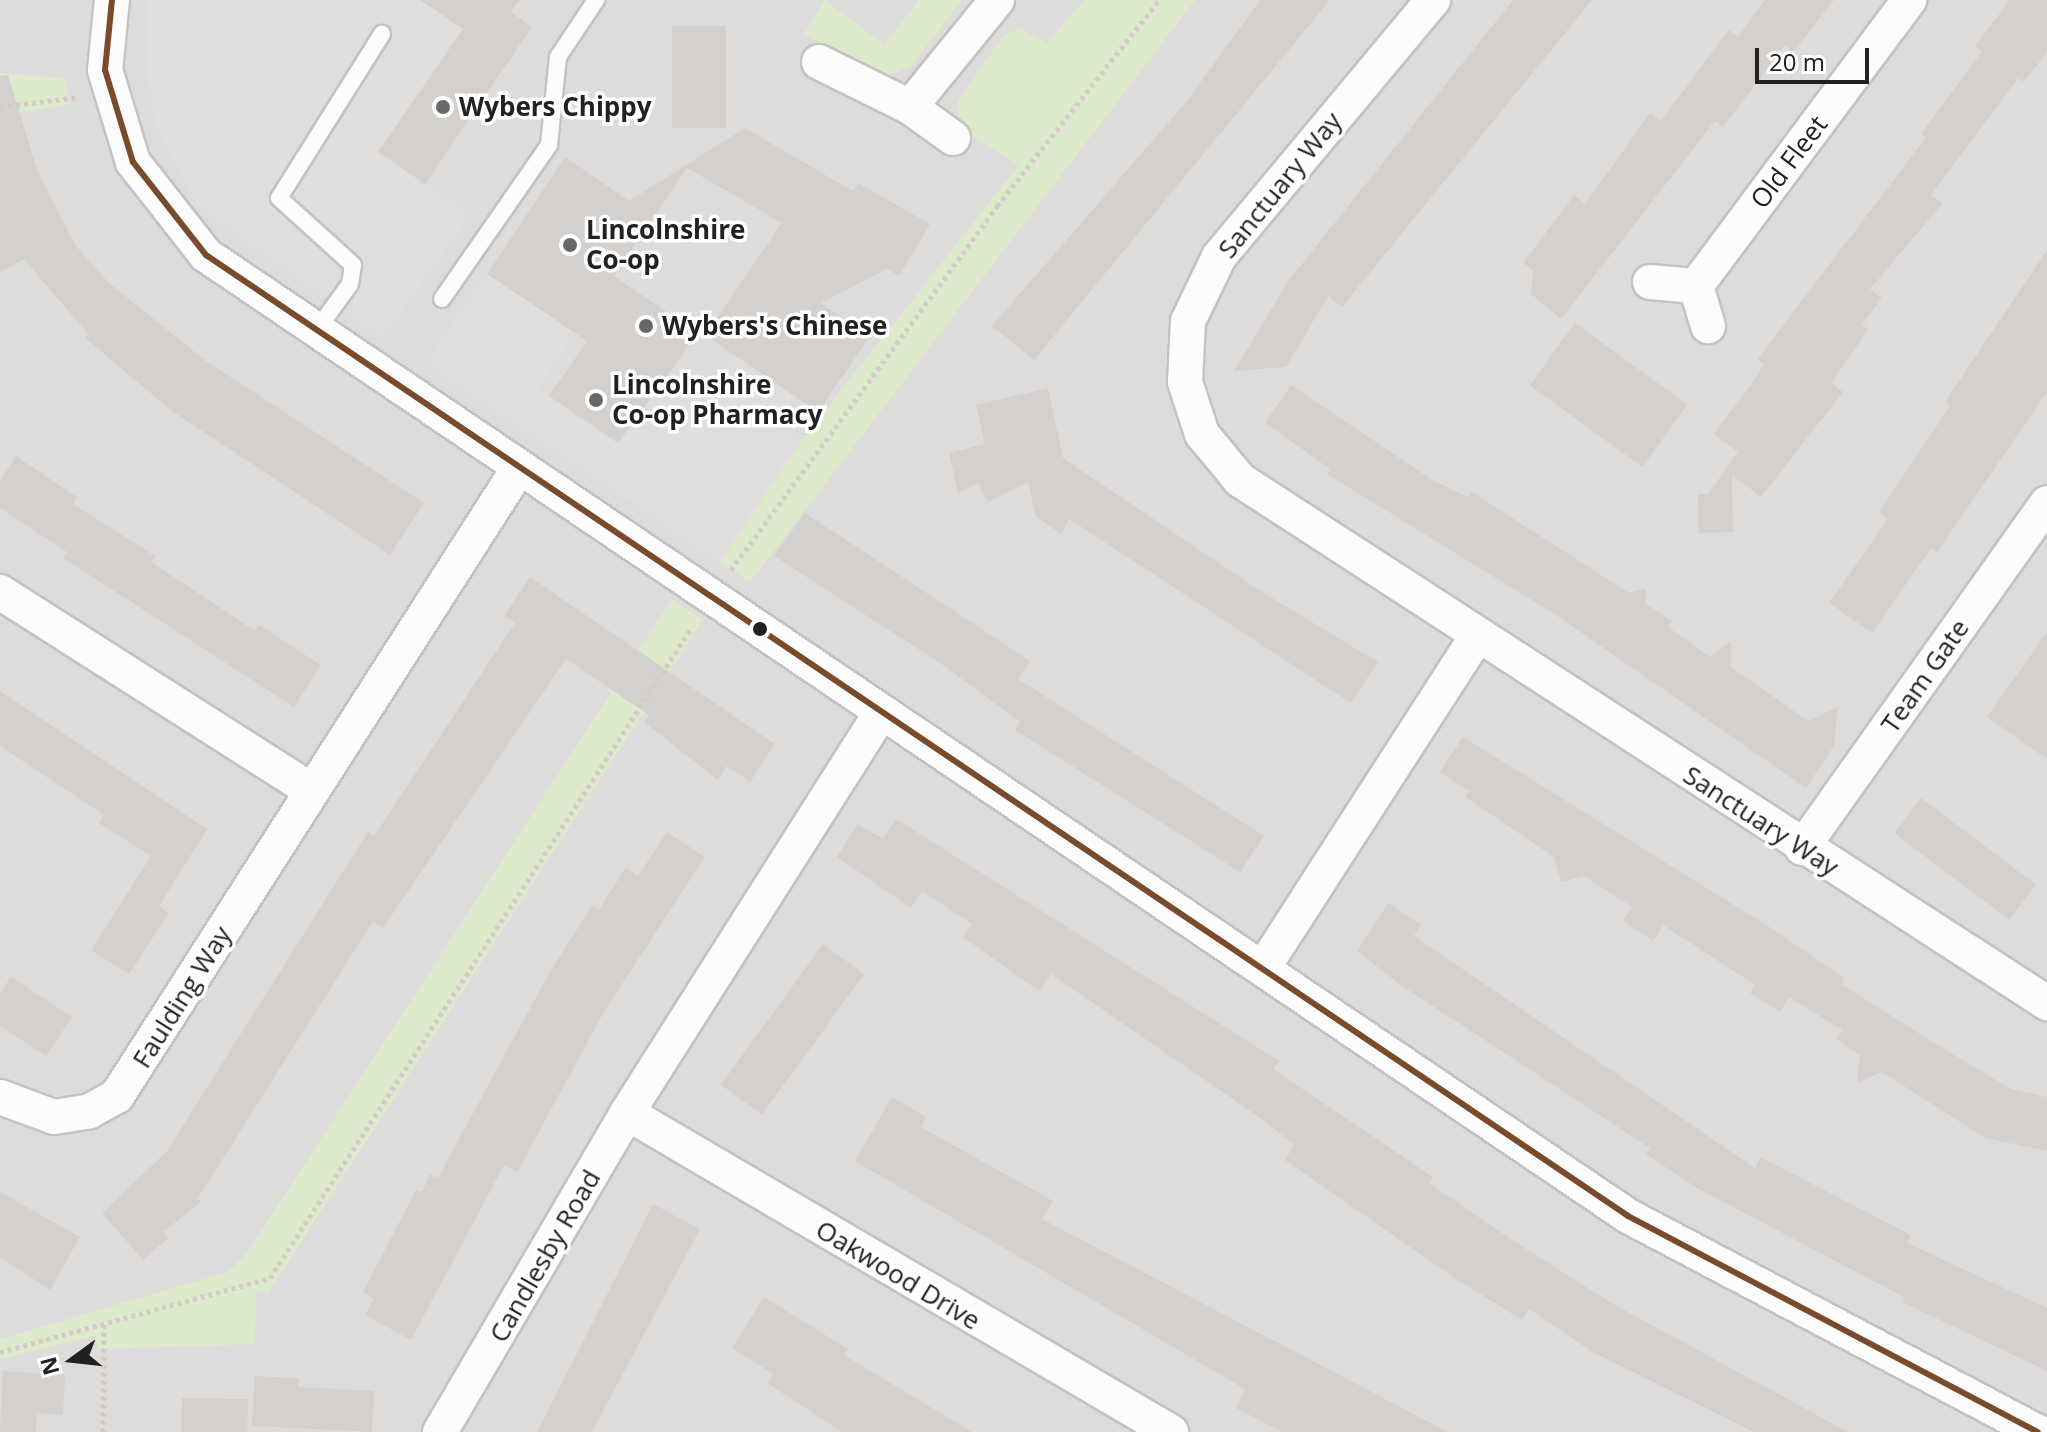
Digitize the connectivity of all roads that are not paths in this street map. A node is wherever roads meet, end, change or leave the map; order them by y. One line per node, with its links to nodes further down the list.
1 (112, 0): 14 (street)
2 (596, 0): 12 (lane)
3 (997, 0): 8 (street)
4 (1433, 0): 18 (street, Sanctuary Way)
5 (1909, 0): 11 (street, Old Fleet)
6 (382, 34): 14 (lane)
7 (819, 62): 8 (street)
8 (910, 107): 9 (street)
9 (953, 138)
10 (1650, 282): 11 (street)
11 (1696, 286): 13 (street)
12 (442, 299)
13 (1708, 326)
14 (316, 331): 15 (street)
15 (519, 468): 19 (street); 20 (street, Faulding Way)
16 (2047, 503): 21 (street, Team Gate)
17 (0, 592): 20 (street)
18 (1476, 637): 21 (street, Sanctuary Way); 22 (street)
19 (880, 715): 22 (street); 25 (street, Candlesby Road)
20 (311, 790): 24 (street, Faulding Way)
21 (1802, 848): 23 (street, Sanctuary Way)
22 (1265, 965): 28 (street)
23 (2047, 1003)
24 (0, 1097)
25 (627, 1113): 26 (street, Candlesby Road); 27 (street, Oakwood Drive)
26 (440, 1432)
27 (1171, 1432)
28 (2038, 1432)

